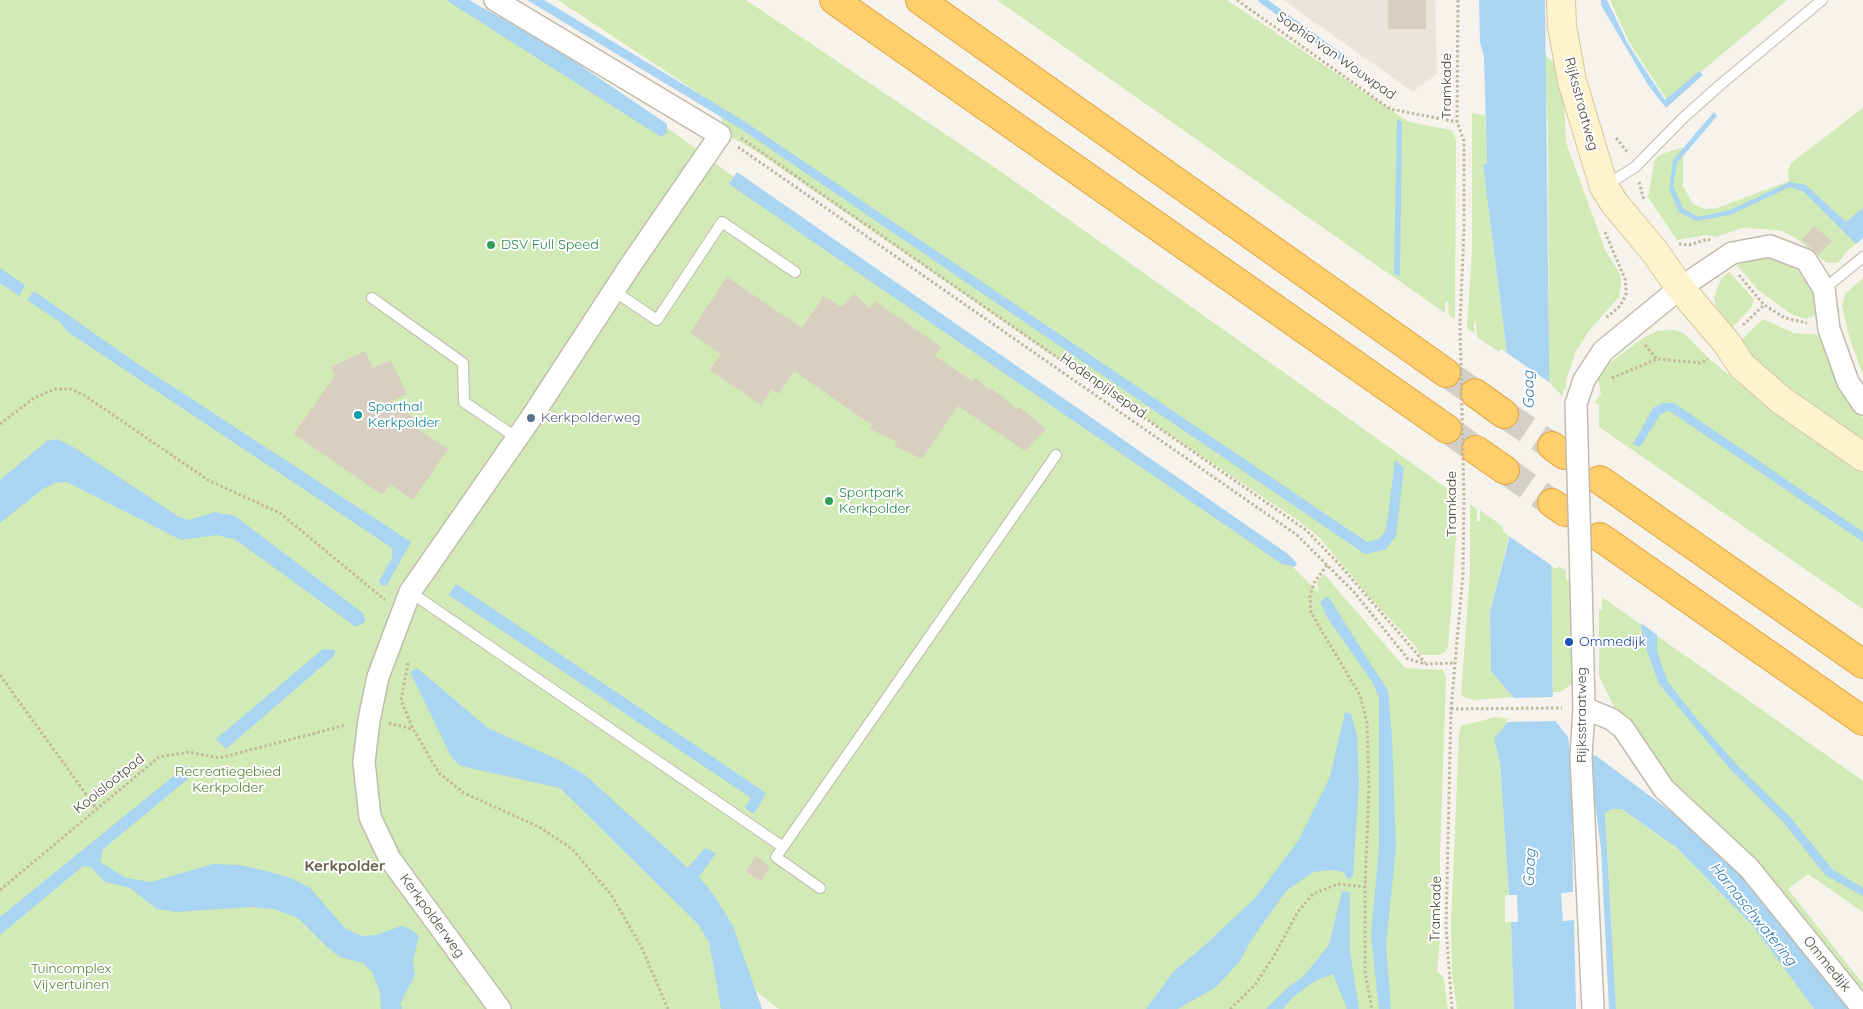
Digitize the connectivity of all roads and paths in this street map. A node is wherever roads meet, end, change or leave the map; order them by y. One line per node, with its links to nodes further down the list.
1 (495, 0): 9 (street)
2 (834, 0): 25 (highway)
3 (920, 0): 19 (highway)
4 (1237, 0): 8 (path, Sophia van Wouwpad)
5 (1458, 0): 8 (path, Tramkade)
6 (1561, 0): 10 (main road, Rijksstraatweg)
7 (1822, 0): 10 (lane)
8 (1457, 122): 36 (path, Tramkade, bridge)
9 (722, 136): 14 (street, Kerkpolderweg); 33 (path, Hodenpijlsepad); 37 (path)
10 (1609, 195): 15 (main road, Rijksstraatweg)
11 (1863, 257): 13 (lane)
12 (795, 272): 14 (lane)
13 (1824, 289): 15 (street); 17 (street)
14 (614, 291): 26 (street, Kerkpolderweg)
15 (1673, 293): 18 (main road); 21 (street, Rijksstraatweg)
16 (372, 298): 26 (lane)
17 (1829, 329): 18 (path); 22 (street)
18 (1720, 348): 21 (path); 29 (main road)
19 (1446, 373)
20 (1475, 394): 23 (highway)
21 (1578, 398): 41 (street, Rijksstraatweg, bridge)
22 (1863, 404)
23 (1504, 414)
24 (0, 424): 34 (path)
25 (1447, 429)
26 (517, 438): 34 (street, Kerkpolderweg)
27 (1476, 450): 30 (highway)
28 (1056, 455): 46 (lane)
29 (1863, 457)
30 (1505, 470)
31 (1600, 480): 38 (highway)
32 (1600, 537): 44 (highway)
33 (1327, 565): 37 (path, Hodenpijlsepad); 47 (path)
34 (406, 601): 43 (street, Kerkpolderweg); 46 (lane)
35 (409, 658): 51 (path)
36 (1455, 663): 37 (path, Hodenpijlsepad); 42 (path, Tramkade)
37 (1425, 664)
38 (1863, 664)
39 (0, 675): 45 (path)
40 (1562, 708): 42 (path)
41 (1584, 708): 55 (street, Rijksstraatweg); 56 (street, Ommedijk)
42 (1451, 709): 54 (path, Tramkade)
43 (369, 720): 45 (path, Kooislootpad); 50 (street, Kerkpolderweg)
44 (1863, 721)
45 (96, 808): 49 (path, Kooislootpad)
46 (783, 847): 48 (lane)
47 (1365, 887): 52 (path); 53 (path)
48 (820, 888)
49 (0, 890)
50 (500, 1009)
51 (668, 1009)
52 (1230, 1009)
53 (1372, 1009)
54 (1452, 1009)
55 (1593, 1009)
56 (1862, 1009)

